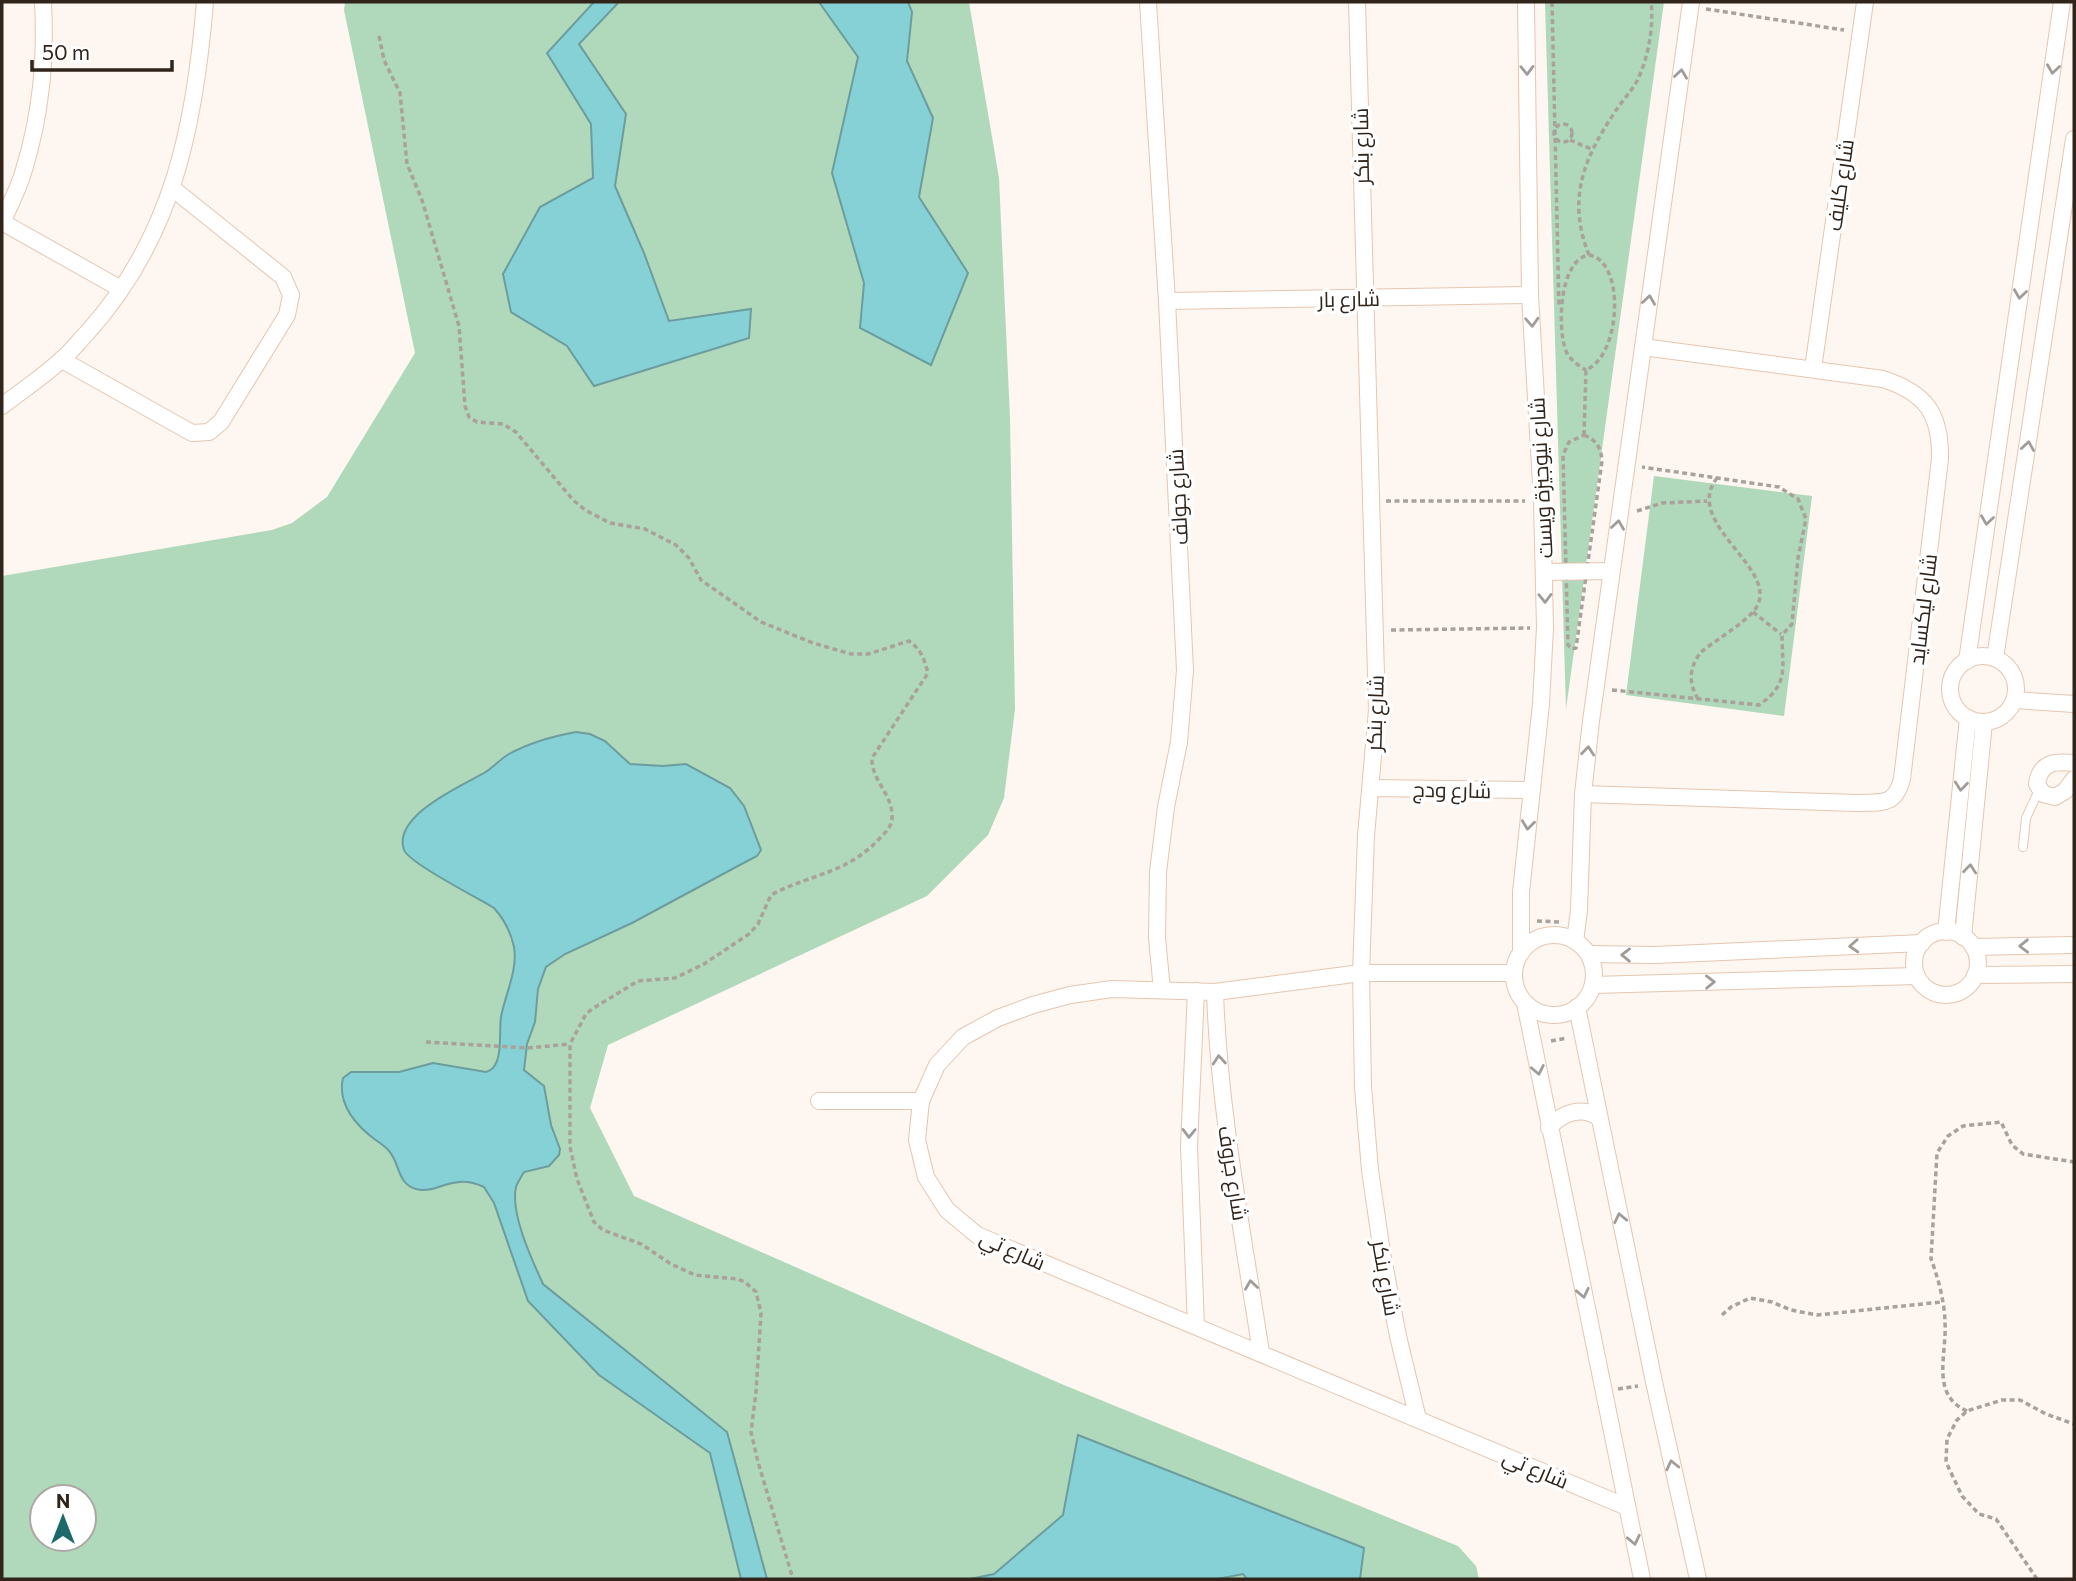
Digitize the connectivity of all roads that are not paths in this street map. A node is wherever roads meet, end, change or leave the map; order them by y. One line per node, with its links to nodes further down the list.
1 (43, 2): 11 (street)
2 (205, 2): 10 (street)
3 (1148, 2): 15 (street, شارع جولف)
4 (1357, 2): 14 (street, شارع بنكر)
5 (1526, 2): 13 (street, شارع نيوجيزة ويست, one-way to 13)
6 (1865, 2): 18 (street, شارع كليف)
7 (2062, 2): 23 (street, one-way to 23)
8 (1690, 4): 16 (street, one-way to 8)
9 (2074, 139): 22 (street, one-way to 9)
10 (172, 188): 12 (street); 17 (street)
11 (2, 222): 12 (street)
12 (121, 289): 17 (street)
13 (1530, 295): 14 (street, شارع بار); 21 (street, شارع نيوجيزة ويست, one-way to 21)
14 (1364, 298): 15 (street, شارع بار); 29 (street, شارع بنكر)
15 (1167, 301): 49 (street, شارع جولف)
16 (1643, 347): 18 (street, شارع ليكسايد); 20 (street, one-way to 16)
17 (62, 360): 19 (street)
18 (1813, 369): 32 (street, شارع ليكسايد)
19 (2, 406)
20 (1611, 571): 21 (street); 32 (street, one-way to 20)
21 (1544, 572): 30 (street, شارع نيوجيزة ويست, one-way to 30)
22 (1995, 659): 23 (street); 24 (street)
23 (1967, 661): 26 (street)
24 (2015, 700): 25 (street); 26 (street)
25 (2074, 704)
26 (1976, 720): 34 (street, one-way to 34); 36 (street, one-way to 26)
27 (2074, 763): 31 (street)
28 (2074, 779): 31 (street)
29 (1371, 788): 30 (street, شارع ودج); 42 (street, شارع بنكر)
30 (1532, 790): 39 (street, شارع نيوجيزة ويست, one-way to 39)
31 (2039, 790): 33 (lane)
32 (1583, 794): 35 (street)
33 (2023, 847)
34 (1946, 932): 36 (street); 37 (street)
35 (1574, 941): 39 (street); 40 (street)
36 (1968, 942): 38 (street, one-way to 36); 45 (street)
37 (1922, 943): 41 (street, one-way to 41); 46 (street)
38 (2074, 945)
39 (1521, 953): 43 (street)
40 (1589, 954): 41 (street, one-way to 40); 48 (street)
41 (1655, 955): 47 (street)
42 (1361, 973): 43 (street, شارع تي); 51 (street, شارع تي); 60 (street, شارع بنكر)
43 (1514, 973): 52 (street)
44 (2074, 974): 45 (street)
45 (1975, 975): 46 (street)
46 (1916, 976): 47 (street, one-way to 46)
47 (1655, 983): 48 (street)
48 (1593, 985): 53 (street)
49 (1161, 990): 50 (street, شارع تي); 55 (street, شارع تي)
50 (1196, 991): 51 (street, شارع تي); 58 (street, شارع جروف, one-way to 58)
51 (1215, 992): 59 (street, شارع جروف, one-way to 51)
52 (1525, 1003): 53 (street); 57 (street, one-way to 57)
53 (1577, 1007): 56 (street)
54 (819, 1101): 55 (street)
55 (921, 1101): 58 (street, شارع تي)
56 (1600, 1118): 57 (street); 63 (street, one-way to 56)
57 (1549, 1128): 61 (street, one-way to 61)
58 (1196, 1326): 59 (street, شارع تي)
59 (1261, 1353): 60 (street, شارع تي)
60 (1418, 1419): 61 (street, شارع تي)
61 (1627, 1507): 62 (street, one-way to 62)
62 (1642, 1579)
63 (1698, 1579)

